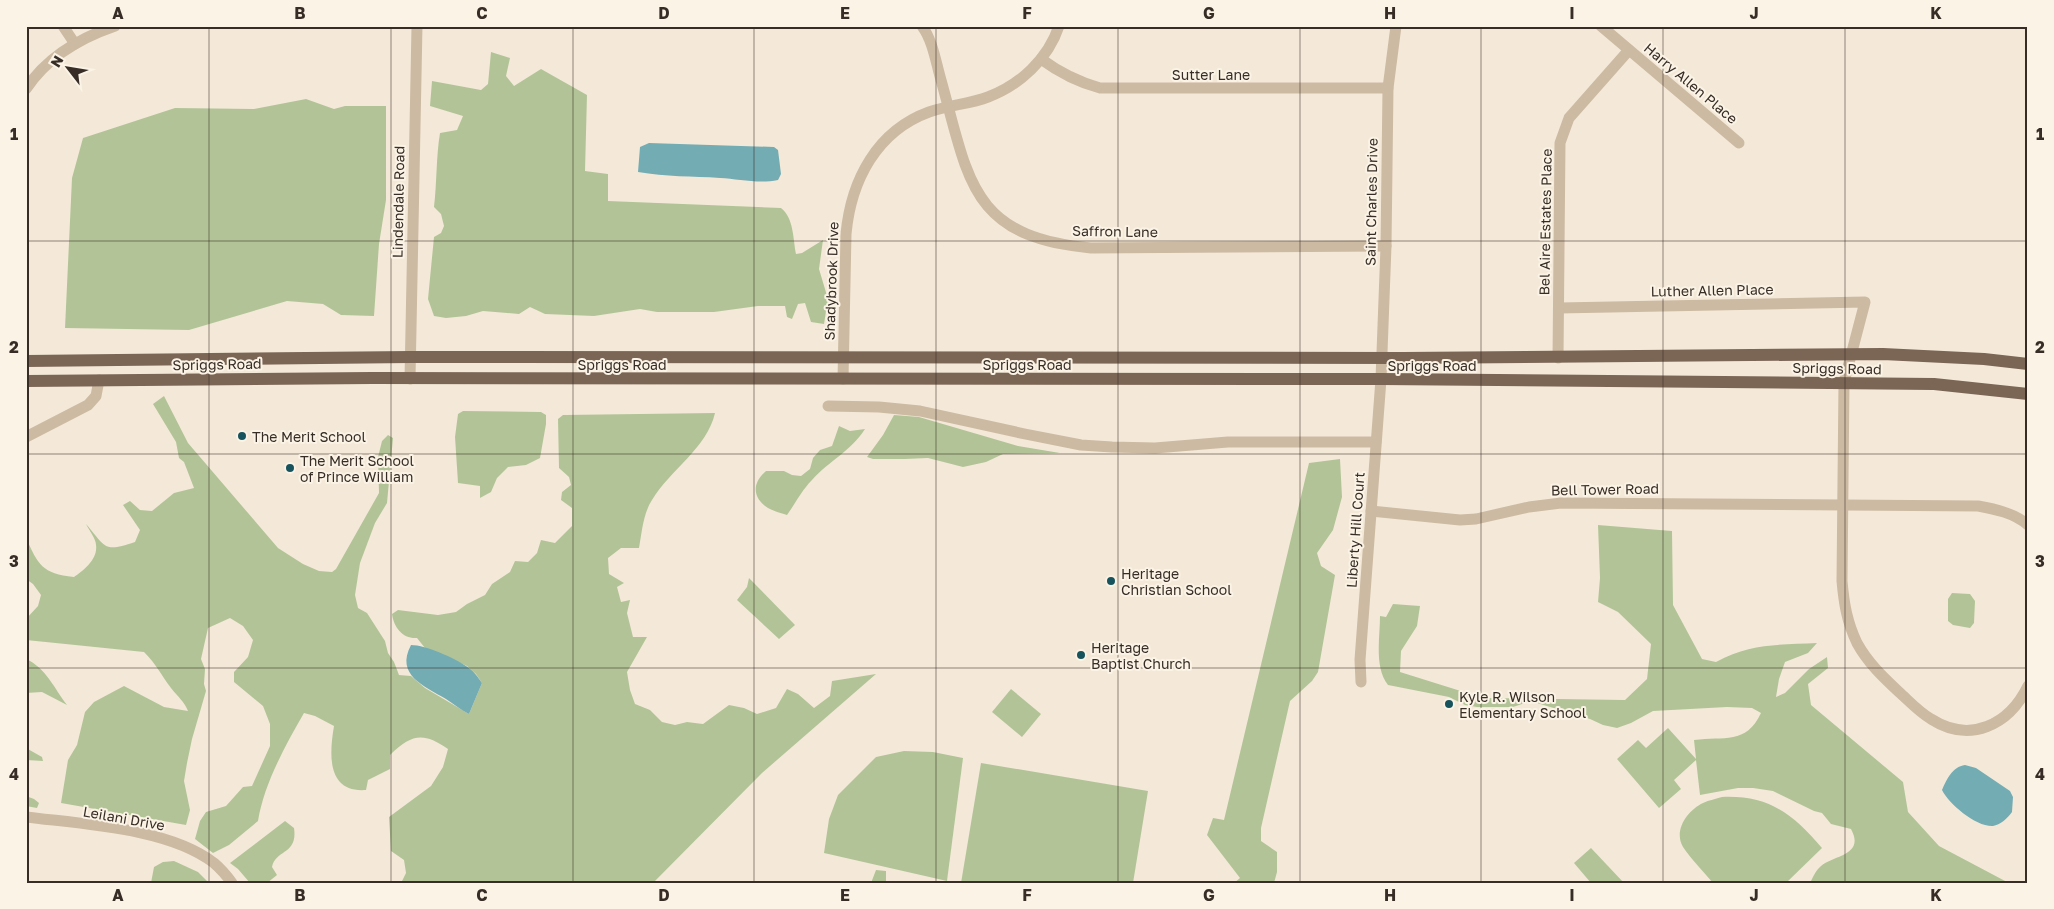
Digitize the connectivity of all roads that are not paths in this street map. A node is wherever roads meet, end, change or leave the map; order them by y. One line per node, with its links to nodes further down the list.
1 (63, 26): 8 (street)
2 (115, 26): 8 (street)
3 (417, 26): 18 (street, Lindendale Road)
4 (922, 26): 13 (street, Saffron Lane)
5 (1059, 26): 10 (street, Shadybrook Drive)
6 (1396, 26): 11 (street, Saint Charles Drive)
7 (1600, 26): 9 (street, Harry Allen Place)
8 (75, 44): 12 (street)
9 (1629, 50): 14 (street, Harry Allen Place); 16 (street, Bel Aire Estates Place)
10 (1042, 59): 11 (street, Sutter Lane); 13 (street, Shadybrook Drive)
11 (1388, 88): 15 (street, Saint Charles Drive)
12 (26, 89)
13 (948, 106): 15 (street, Saffron Lane); 19 (street, Shadybrook Drive)
14 (1739, 143)
15 (1386, 246): 20 (street, Saint Charles Drive)
16 (1559, 308): 17 (street, Luther Allen Place); 21 (street, Bel Aire Estates Place)
17 (1852, 355): 21 (main road, Spriggs Road); 23 (main road, Spriggs Road); 29 (street)
18 (410, 357): 19 (main road, Spriggs Road); 22 (main road, Spriggs Road); 24 (street, Lindendale Road)
19 (844, 357): 20 (main road, Spriggs Road); 25 (street, Shadybrook Drive)
20 (1382, 358): 21 (main road, Spriggs Road); 26 (street, Saint Charles Drive)
21 (1558, 358)
22 (26, 361)
23 (2028, 364)
24 (410, 379): 25 (main road, Spriggs Road); 27 (main road, Spriggs Road)
25 (843, 379): 26 (main road, Spriggs Road)
26 (1381, 379): 29 (main road, Spriggs Road); 33 (street, Liberty Hill Court)
27 (99, 380): 28 (main road, Spriggs Road); 32 (street)
28 (26, 381)
29 (1844, 382): 30 (main road, Spriggs Road); 34 (street)
30 (2028, 394)
31 (828, 406): 33 (street)
32 (26, 437)
33 (1376, 442): 35 (street, Liberty Hill Court)
34 (1842, 505): 35 (street, Bell Tower Road); 36 (street, Bell Tower Road); 38 (street)
35 (1371, 511): 37 (street, Liberty Hill Court)
36 (2028, 524)
37 (1362, 682)
38 (2028, 686)
39 (26, 817): 40 (street, Leilani Drive)
40 (232, 883)

